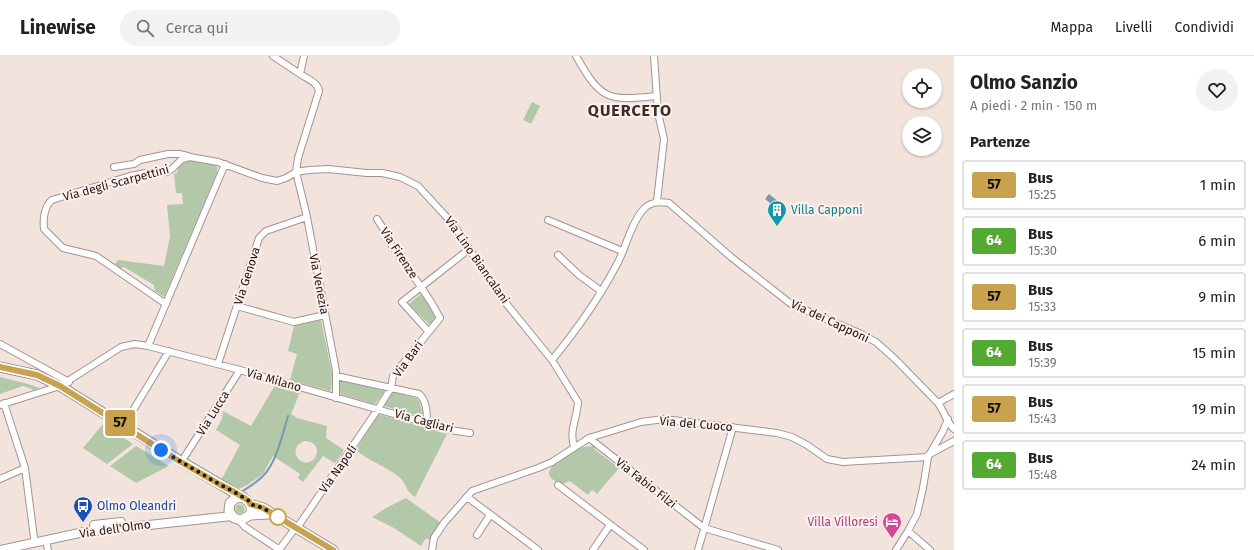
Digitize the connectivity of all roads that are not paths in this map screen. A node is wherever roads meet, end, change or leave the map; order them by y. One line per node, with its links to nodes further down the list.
1 (273, 56): 5 (street)
2 (304, 56): 5 (street)
3 (576, 56): 6 (street)
4 (654, 56): 6 (street)
5 (300, 74): 10 (street)
6 (656, 96): 11 (street)
7 (190, 156): 8 (street); 9 (street); 20 (street, Via degli Scarpettini)
8 (225, 164): 10 (street, Via Lino Biancalani); 20 (street)
9 (114, 167)
10 (296, 172): 12 (street, Via Venezia); 15 (street, Via Lino Biancalani)
11 (658, 201): 16 (street); 37 (street, Via dei Capponi)
12 (307, 217): 21 (street, Via Genova); 22 (street, Via Venezia)
13 (377, 219): 18 (street, Via Firenze)
14 (548, 220): 16 (street)
15 (468, 250): 18 (street); 27 (street, Via Lino Biancalani)
16 (622, 251): 19 (street)
17 (558, 255): 19 (street)
18 (421, 287): 23 (street, Via Firenze); 23 (street)
19 (601, 291): 27 (street)
20 (166, 304): 25 (street)
21 (237, 306): 22 (street); 28 (street, Via Genova)
22 (325, 316): 31 (street, Via Venezia)
23 (428, 331): 34 (street, Via Bari)
24 (0, 344): 32 (street)
25 (148, 346): 26 (street); 32 (street)
26 (169, 351): 28 (street, Via Milano); 40 (street)
27 (552, 360): 48 (street, Via Lino Biancalani)
28 (218, 364): 30 (street, Via Milano)
29 (0, 366): 33 (main road)
30 (240, 370): 36 (street, Via Milano); 49 (street, Via Lucca)
31 (336, 376): 34 (street); 36 (street, Via Venezia)
32 (68, 382): 33 (street)
33 (60, 386): 38 (street); 53 (main road)
34 (391, 388): 39 (street, Via Bari); 42 (street)
35 (954, 394): 37 (street)
36 (336, 398): 39 (street, Via Milano)
37 (938, 403): 41 (street, Via dei Capponi)
38 (2, 404): 51 (street)
39 (378, 409): 42 (street, Via Cagliari); 63 (street, Via Napoli)
40 (128, 418)
41 (948, 420): 44 (street, Via dei Capponi); 50 (street)
42 (426, 422): 45 (street, Via Cagliari)
43 (733, 427): 46 (street, Via del Cuoco); 50 (street, Via del Cuoco); 62 (street)
44 (953, 428)
45 (470, 433)
46 (589, 438): 48 (street, Via del Cuoco); 62 (street, Via Fabio Filzi)
47 (954, 441): 50 (street)
48 (574, 447): 55 (street, Via del Cuoco)
49 (186, 456)
50 (928, 456): 64 (street)
51 (25, 468): 52 (street); 66 (street)
52 (0, 479)
53 (219, 484): 56 (main road); 57 (main road)
54 (558, 485): 61 (street)
55 (467, 497): 59 (street); 73 (street, Via del Cuoco)
56 (247, 500): 57 (main road, Via dell'Olmo); 58 (main road); 60 (main road)
57 (231, 504): 60 (main road); 66 (street, Via dell'Olmo)
58 (272, 514): 60 (main road, Via dell'Olmo); 63 (main road)
59 (490, 515): 65 (street); 74 (street)
60 (242, 517): 67 (street, Via dell'Olmo); 71 (street)
61 (610, 525): 75 (street); 76 (street)
62 (704, 528): 77 (street); 78 (street)
63 (295, 529): 71 (street, Via Napoli); 72 (main road)
64 (908, 531): 79 (street); 80 (street)
65 (477, 535)
66 (34, 538): 68 (street, Via dell'Olmo)
67 (46, 540): 69 (street, Via dell'Olmo); 70 (street)
68 (0, 545)
69 (0, 550)
70 (48, 550)
71 (280, 550)
72 (333, 550)
73 (432, 550)
74 (538, 550)
75 (593, 550)
76 (644, 550)
77 (698, 550)
78 (778, 550)
79 (896, 550)
80 (930, 550)

